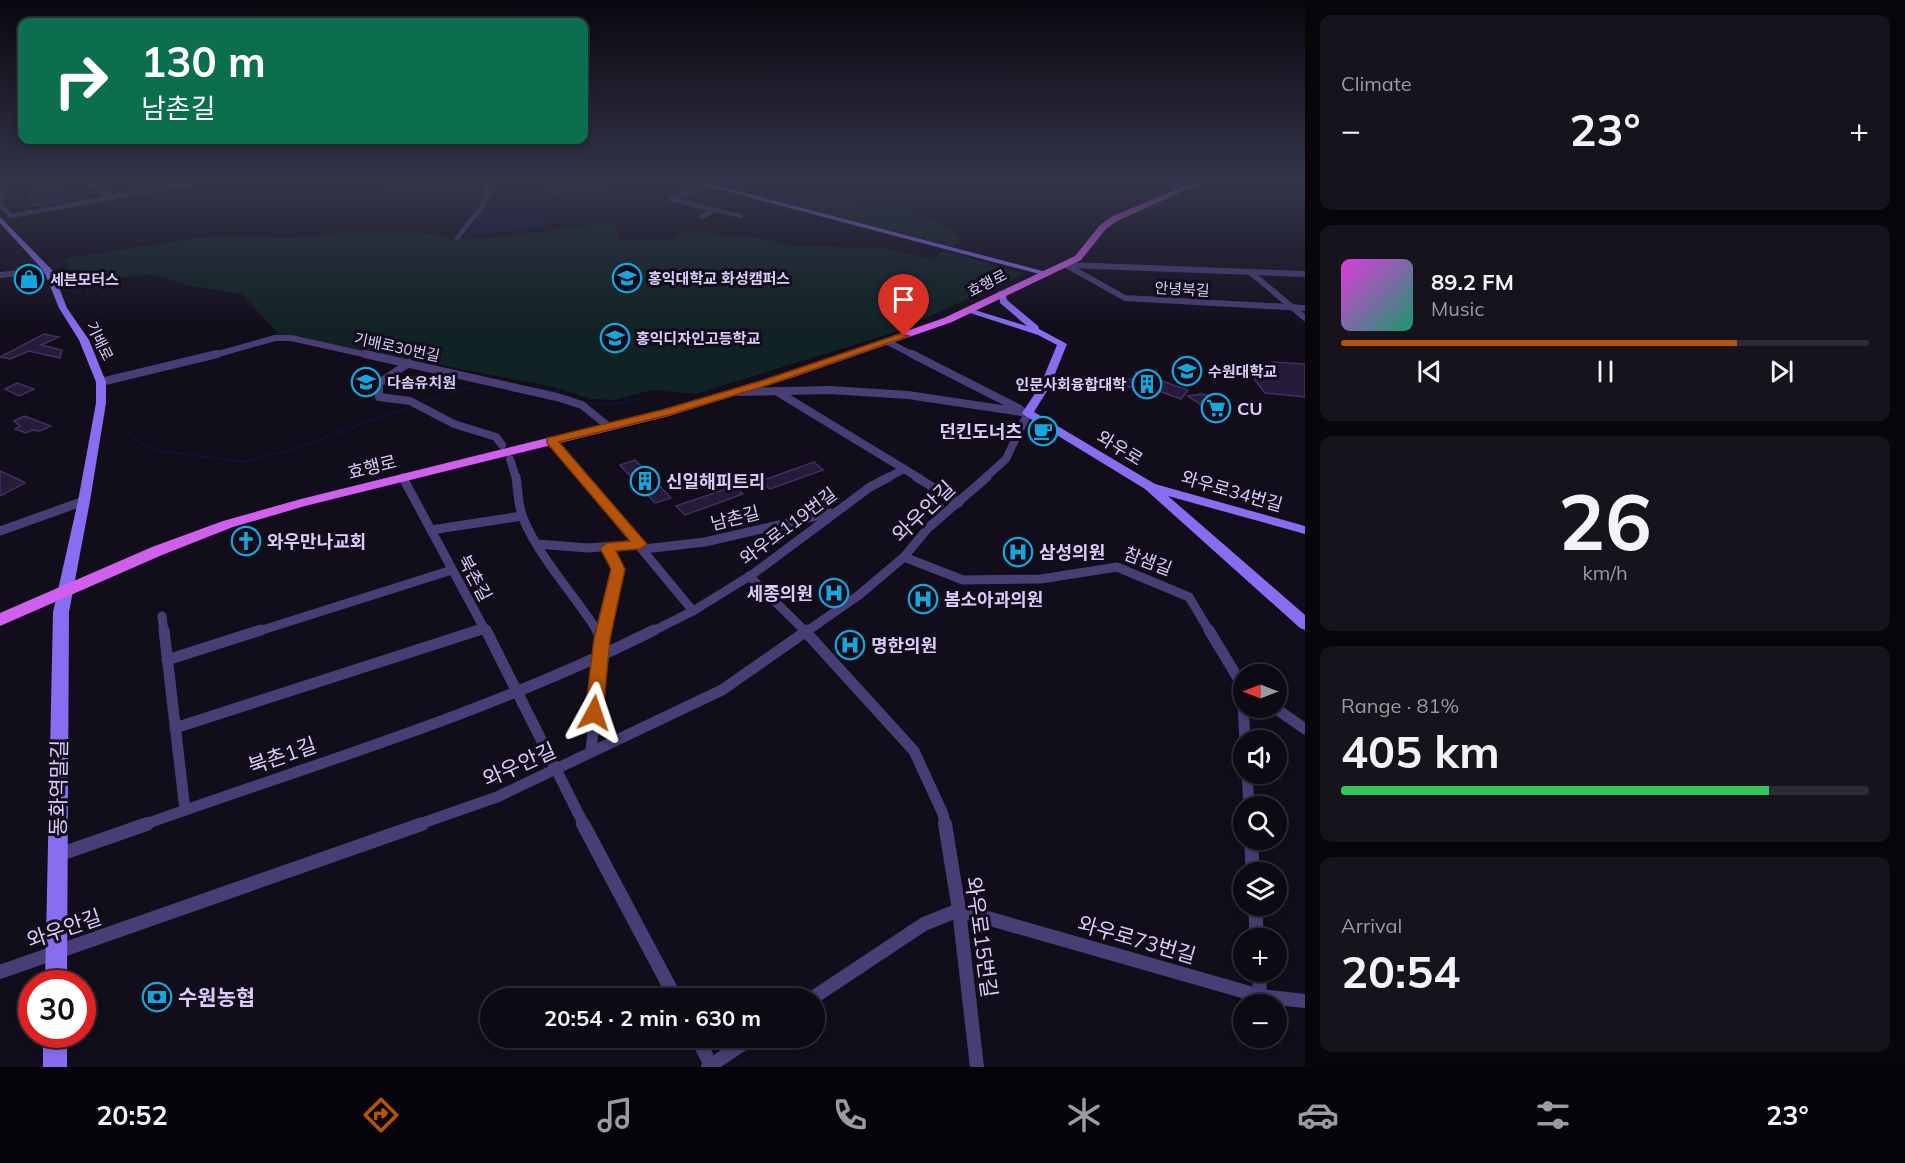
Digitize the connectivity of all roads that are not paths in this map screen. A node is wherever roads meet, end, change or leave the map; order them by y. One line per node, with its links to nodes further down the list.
1 (16, 230): 8 (street, 기배로)
2 (464, 230): 5 (street)
3 (878, 230): 13 (street)
4 (1101, 230): 6 (main road, 효행로)
5 (457, 238)
6 (1066, 265): 7 (street); 10 (street, 안녕북길); 13 (main road, 효행로)
7 (1087, 266): 9 (street); 10 (street)
8 (48, 270): 12 (street); 22 (street, 기배로)
9 (1250, 272): 11 (street); 15 (street)
10 (1080, 273): 15 (street, 안녕북길)
11 (1305, 274)
12 (0, 275)
13 (1040, 276): 14 (main road, 효행로)
14 (1002, 293): 17 (main road, 효행로); 19 (street)
15 (1292, 307): 16 (street, 안녕북길); 18 (street)
16 (1305, 308)
17 (968, 311): 19 (street, 와우안길); 20 (main road, 효행로)
18 (1305, 318)
19 (1041, 333): 26 (street, 와우안길)
20 (888, 342): 23 (main road, 효행로); 26 (street, 와우로)
21 (409, 363): 22 (street, 기배로30번길); 27 (street, 기배로30번길); 29 (street)
22 (101, 382): 34 (street, 기배로)
23 (764, 383): 24 (street); 25 (main road, 효행로)
24 (777, 391): 25 (street); 26 (street); 31 (street)
25 (734, 392): 27 (main road, 효행로)
26 (1028, 413): 33 (street, 와우로); 35 (street, 와우안길)
27 (609, 427): 28 (main road, 효행로)
28 (552, 441): 32 (main road, 효행로); 42 (street)
29 (502, 445)
30 (510, 459): 37 (street)
31 (904, 469): 35 (street); 36 (street, 와우로119번길)
32 (403, 478): 38 (street, 북촌길); 47 (main road, 효행로)
33 (1149, 486): 39 (street, 와우로34번길); 51 (street, 와우로)
34 (84, 501): 40 (street); 47 (street, 기배로)
35 (959, 503): 44 (street, 와우안길)
36 (833, 512): 42 (street, 남촌길); 46 (street, 와우로119번길)
37 (522, 516): 38 (street); 41 (street)
38 (431, 530): 45 (street, 북촌길)
39 (1305, 530)
40 (0, 531)
41 (537, 544): 43 (street, 남촌길); 54 (street)
42 (642, 547): 43 (street, 남촌길); 48 (street)
43 (607, 548): 54 (street)
44 (904, 557): 53 (street, 와우안길); 57 (street, 참샘길)
45 (452, 570): 52 (street, 북촌길); 56 (street)
46 (749, 576): 48 (street, 와우로119번길); 53 (street, 와우로15번길)
47 (64, 592): 50 (main road, 효행로); 65 (street, 동화역말길)
48 (693, 611): 55 (street, 와우로119번길)
49 (162, 616): 56 (street)
50 (0, 620)
51 (1305, 624)
52 (483, 629): 58 (street, 북촌길); 60 (street)
53 (806, 632): 62 (street, 와우안길); 66 (street, 와우로15번길)
54 (602, 639): 55 (street)
55 (599, 658): 58 (street, 와우로119번길); 62 (street)
56 (167, 660): 60 (street)
57 (1233, 670)
58 (519, 692): 63 (street, 북촌길); 64 (street, 북촌1길)
59 (1287, 716): 61 (street)
60 (175, 728): 64 (street)
61 (1305, 729)
62 (591, 752): 63 (street, 와우안길)
63 (554, 770): 67 (street, 와우안길); 70 (street, 북촌길)
64 (185, 810): 65 (street, 북촌1길)
65 (58, 855): 67 (street, 동화역말길)
66 (958, 910): 71 (street); 72 (street, 와우로73번길); 80 (street, 와우로15번길)
67 (57, 951): 68 (street, 동화역말길); 69 (street, 와우안길)
68 (56, 970)
69 (0, 972)
70 (670, 988)
71 (825, 990)
72 (1253, 994)
73 (1287, 999): 74 (street, 와우로73번길)
74 (1305, 1001)
75 (56, 1048): 79 (street)
76 (702, 1048): 78 (street)
77 (737, 1048): 78 (street)
78 (710, 1066)
79 (55, 1067)
80 (977, 1067)

